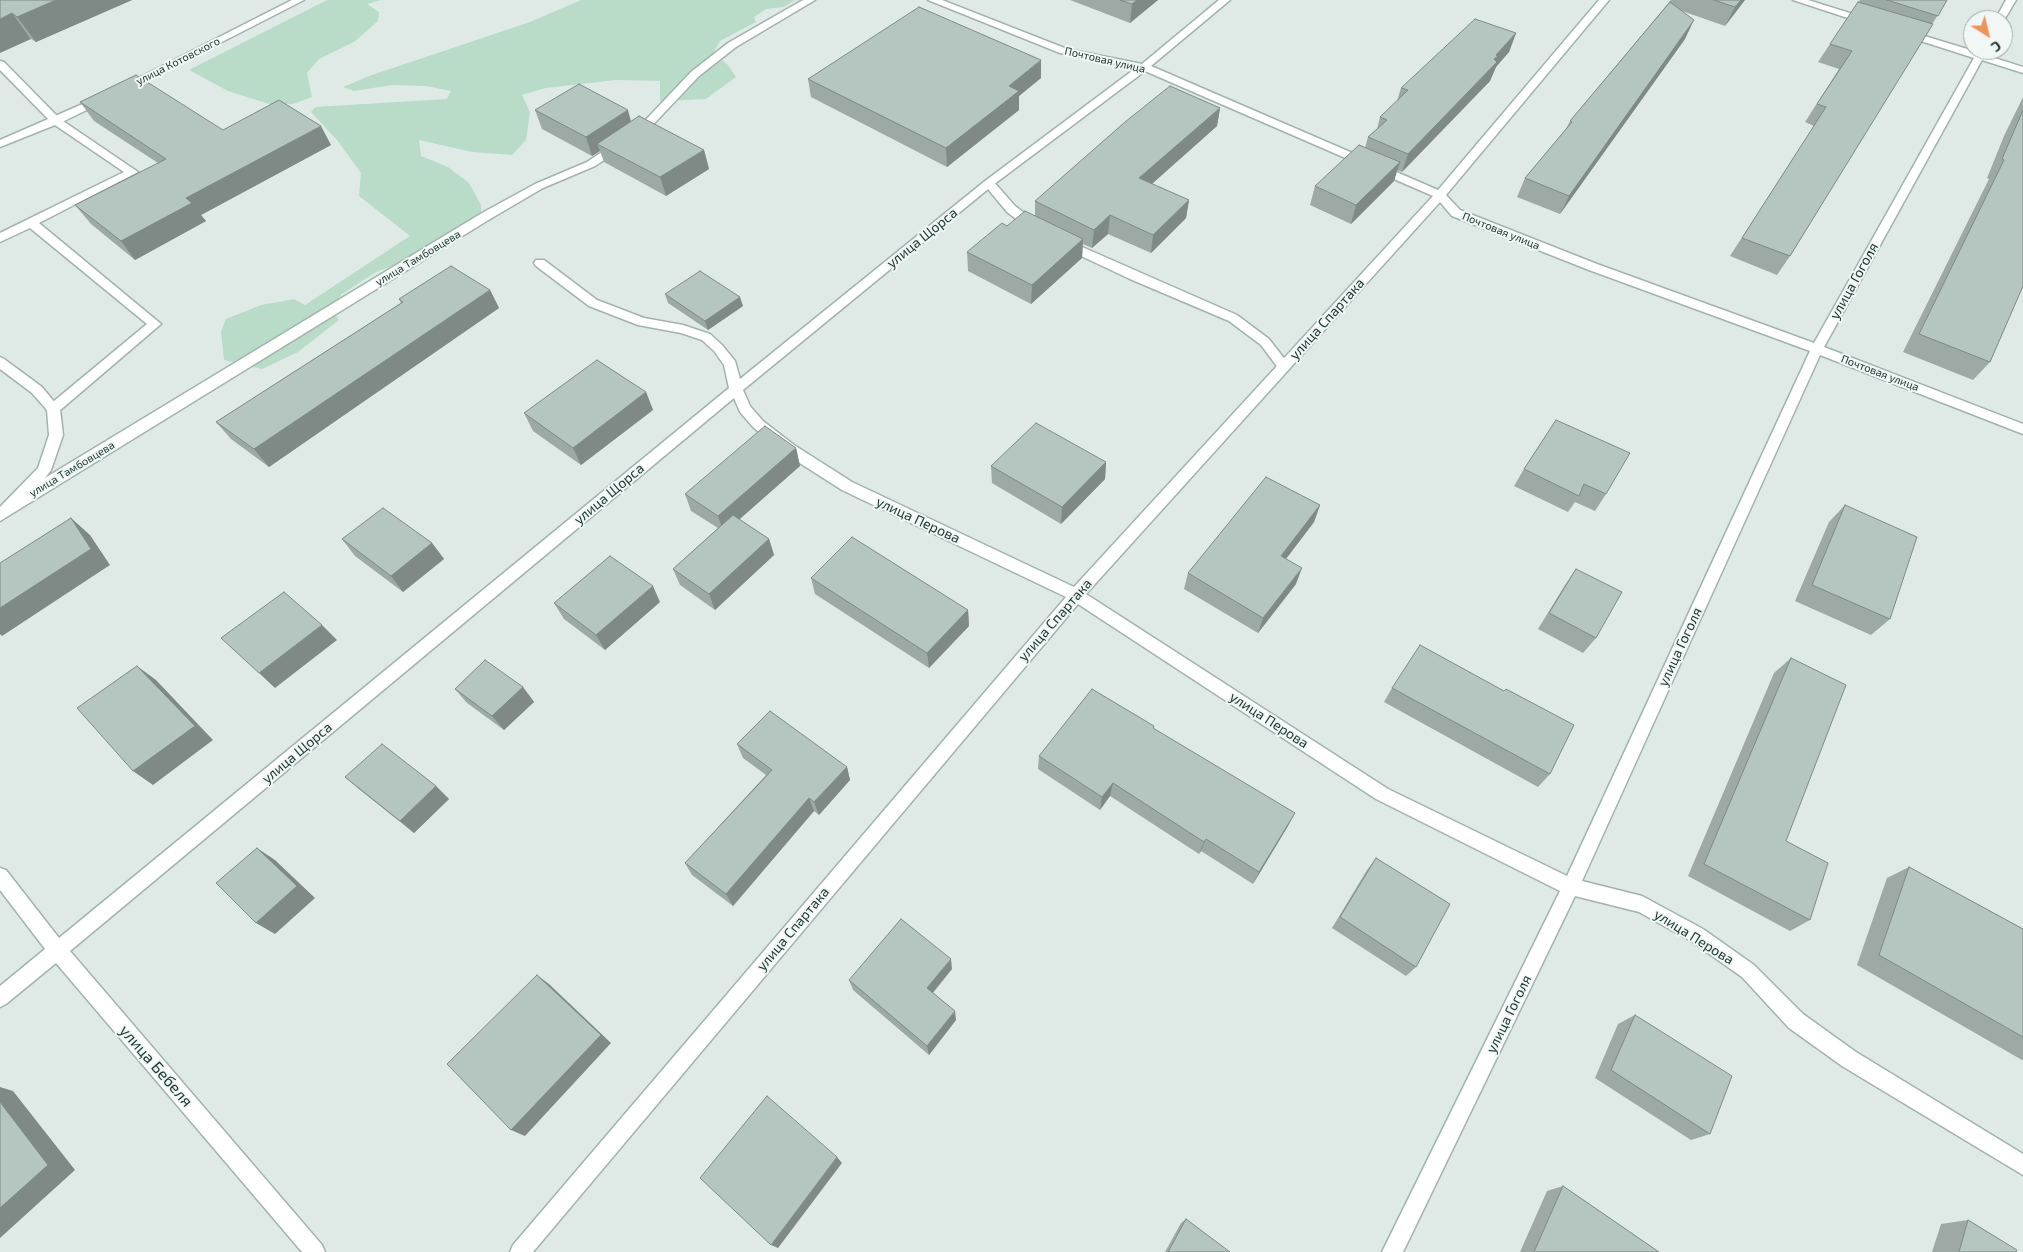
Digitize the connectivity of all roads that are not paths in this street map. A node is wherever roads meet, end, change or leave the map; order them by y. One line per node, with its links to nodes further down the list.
1 (299, 0): 15 (street, улица Котовского)
2 (810, 0): 28 (street, улица Тамбовцева)
3 (932, 0): 13 (street, Почтовая улица)
4 (1225, 0): 13 (street, улица Щорса)
5 (1604, 0): 18 (street, улица Спартака)
6 (1798, 0): 7 (street)
7 (1880, 25)
8 (1898, 31): 9 (street)
9 (1963, 48)
10 (1978, 60): 22 (street, улица Гоголя)
11 (1999, 60): 14 (street)
12 (0, 64): 15 (street)
13 (1144, 67): 17 (street, улица Щорса); 18 (street, Почтовая улица)
14 (2023, 70)
15 (56, 121): 16 (street, улица Котовского); 19 (street)
16 (0, 144)
17 (989, 183): 24 (street); 25 (street, улица Щорса)
18 (1440, 195): 22 (street, Почтовая улица); 24 (street, улица Спартака)
19 (31, 223): 20 (street); 26 (street)
20 (0, 238)
21 (540, 263): 25 (street, улица Перова)
22 (1817, 349): 27 (street, Почтовая улица); 32 (street, улица Гоголя)
23 (0, 362): 26 (street)
24 (1284, 366): 30 (street, улица Спартака)
25 (736, 389): 30 (street, улица Перова); 33 (street, улица Щорса)
26 (53, 410): 28 (street)
27 (2023, 429)
28 (13, 504): 29 (street)
29 (0, 514)
30 (1076, 595): 32 (street, улица Перова); 37 (street, улица Спартака)
31 (0, 876): 33 (street, улица Бебеля)
32 (1571, 887): 35 (street, улица Перова); 38 (street, улица Гоголя)
33 (58, 951): 34 (street, улица Щорса); 36 (street, улица Бебеля)
34 (0, 998)
35 (2023, 1165)
36 (315, 1252)
37 (520, 1252)
38 (1392, 1252)

